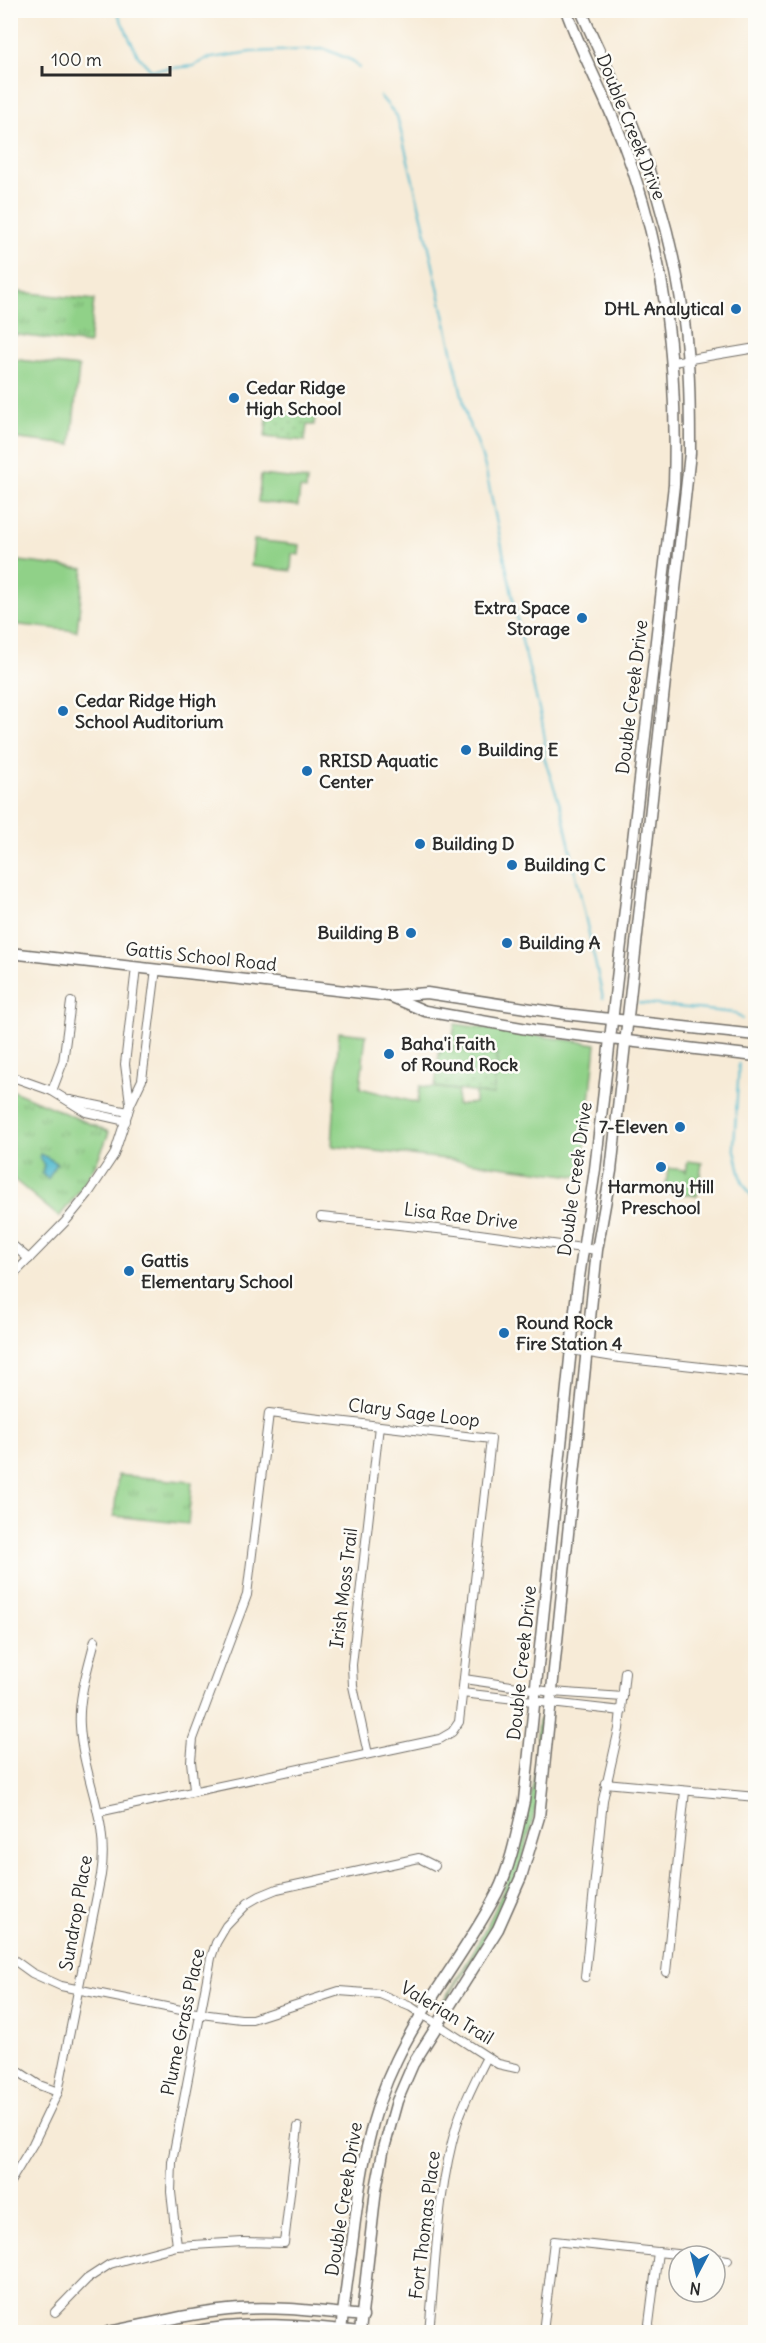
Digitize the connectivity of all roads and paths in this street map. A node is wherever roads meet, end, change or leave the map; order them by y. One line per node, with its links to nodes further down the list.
1 (566, 10): 5 (street, Double Creek Drive)
2 (581, 10): 4 (street, Double Creek Drive)
3 (756, 348): 4 (street)
4 (688, 359): 5 (street); 12 (street, Double Creek Drive)
5 (673, 362): 11 (street, Double Creek Drive)
6 (10, 953): 7 (street, Gattis School Road)
7 (136, 967): 8 (street, Gattis School Road); 19 (street)
8 (156, 969): 9 (street, Gattis School Road); 19 (street)
9 (389, 996): 11 (street, Gattis School Road); 14 (street, Gattis School Road)
10 (71, 1002): 18 (street)
11 (612, 1018): 12 (street, Gattis School Road); 14 (street, Double Creek Drive)
12 (628, 1020): 13 (street, Gattis School Road); 15 (street, Double Creek Drive)
13 (756, 1035)
14 (609, 1039): 15 (street, Gattis School Road); 22 (street, Double Creek Drive)
15 (625, 1040): 16 (street, Gattis School Road); 23 (street, Double Creek Drive)
16 (756, 1056)
17 (10, 1076): 18 (street)
18 (52, 1091): 19 (street)
19 (128, 1112): 24 (street)
20 (321, 1218): 22 (street, Lisa Rae Drive)
21 (10, 1243): 24 (street)
22 (582, 1248): 23 (street, Lisa Rae Drive); 26 (street, Double Creek Drive)
23 (597, 1250): 27 (street, Double Creek Drive)
24 (29, 1259): 25 (street)
25 (10, 1278)
26 (571, 1350): 27 (street); 36 (street, Double Creek Drive)
27 (587, 1353): 28 (street); 33 (street, Double Creek Drive)
28 (756, 1373)
29 (379, 1426): 32 (street, Clary Sage Loop); 41 (street, Irish Moss Trail); 43 (street, Clary Sage Loop)
30 (95, 1641): 46 (street, Sundrop Place)
31 (625, 1672): 37 (street)
32 (464, 1679): 34 (street, Clary Sage Loop); 36 (street)
33 (552, 1692): 35 (street); 36 (street); 38 (street, Double Creek Drive)
34 (462, 1693): 36 (street); 41 (street, Clary Sage Loop)
35 (595, 1695): 37 (street); 39 (street)
36 (536, 1696): 38 (street); 53 (street, Double Creek Drive)
37 (623, 1697): 40 (street)
38 (552, 1704): 39 (street); 54 (street, Double Creek Drive)
39 (594, 1708): 40 (street)
40 (622, 1711): 42 (street)
41 (368, 1754): 43 (street, Clary Sage Loop)
42 (605, 1783): 44 (street); 50 (street)
43 (194, 1790): 46 (street, Clary Sage Loop)
44 (685, 1791): 45 (street); 49 (street)
45 (756, 1797)
46 (98, 1812): 51 (street, Sundrop Place)
47 (435, 1866): 52 (street, Plume Grass Place)
48 (14, 1960): 51 (street, Valerian Trail)
49 (666, 1972)
50 (585, 1977)
51 (79, 1990): 52 (street, Valerian Trail); 58 (street, Sundrop Place)
52 (201, 2014): 53 (street, Valerian Trail); 61 (street, Plume Grass Place)
53 (422, 2014): 54 (street, Valerian Trail); 65 (street, Double Creek Drive)
54 (436, 2025): 55 (street, Valerian Trail); 66 (street, Double Creek Drive)
55 (487, 2057): 57 (street, Valerian Trail); 71 (street, Fort Thomas Place)
56 (10, 2066): 58 (street)
57 (516, 2068)
58 (58, 2092): 60 (street, Sundrop Place)
59 (298, 2127): 61 (street)
60 (10, 2182)
61 (177, 2246): 64 (street)
62 (658, 2252): 63 (street); 72 (street); 73 (street)
63 (667, 2253)
64 (55, 2312)
65 (343, 2314): 66 (street); 67 (street, Double Creek Drive); 68 (street)
66 (363, 2316): 70 (street, Double Creek Drive)
67 (341, 2331): 69 (street); 70 (street)
68 (108, 2332)
69 (191, 2332)
70 (360, 2332)
71 (429, 2332)
72 (543, 2332)
73 (648, 2332)

